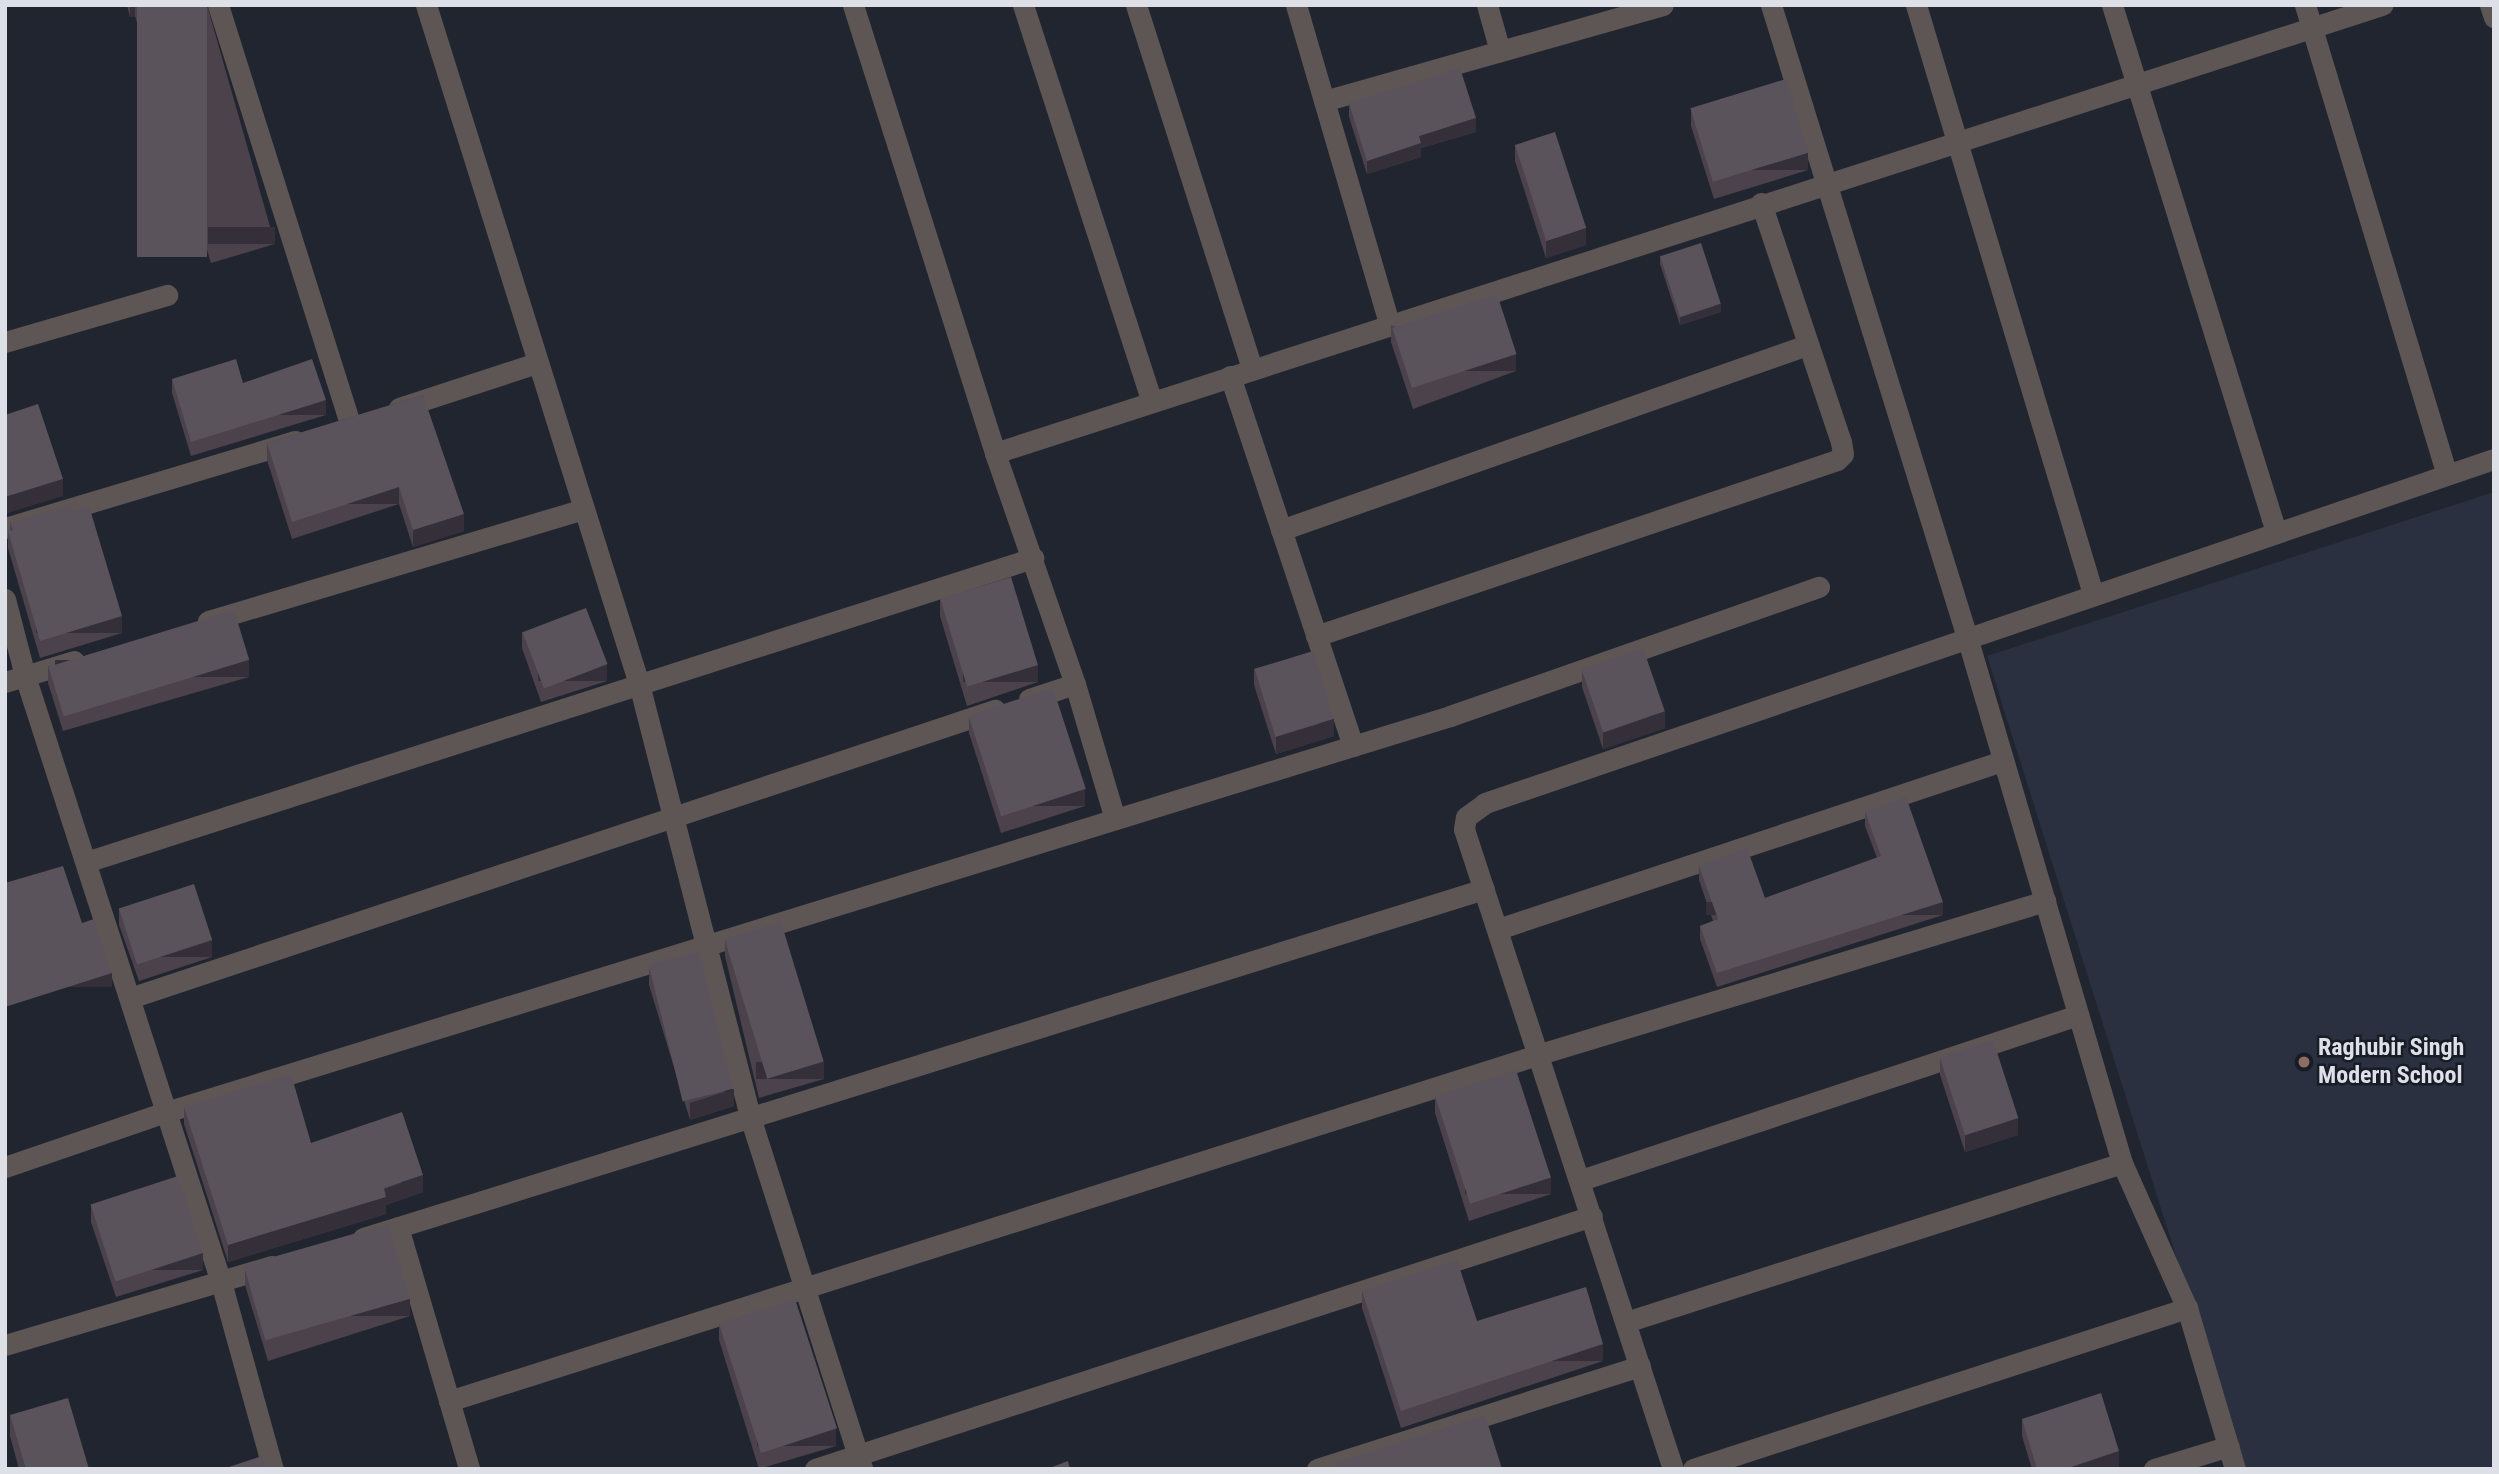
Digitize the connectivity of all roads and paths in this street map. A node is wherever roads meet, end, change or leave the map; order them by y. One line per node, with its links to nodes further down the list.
1 (218, 5): 31 (street)
2 (426, 5): 27 (street)
3 (853, 5): 32 (street)
4 (1023, 5): 30 (street)
5 (1136, 5): 28 (street)
6 (1296, 5): 19 (street)
7 (1487, 5): 17 (street)
8 (1663, 5): 17 (street)
9 (1771, 5): 21 (street)
10 (1916, 5): 20 (street)
11 (2112, 5): 18 (street)
12 (2305, 5): 16 (street)
13 (2382, 5): 16 (street)
14 (2490, 5): 15 (street)
15 (2494, 17)
16 (2312, 27): 18 (street); 34 (street)
17 (1500, 51): 19 (street)
18 (2134, 82): 20 (street); 38 (street)
19 (1324, 101): 24 (street)
20 (1956, 140): 21 (street); 41 (street)
21 (1825, 183): 22 (street); 45 (street)
22 (1761, 203): 24 (street); 26 (street)
23 (167, 295): 25 (street)
24 (1389, 324): 28 (street)
25 (5, 342)
26 (1807, 345): 37 (street); 44 (street)
27 (537, 363): 31 (street); 35 (street)
28 (1252, 369): 29 (street)
29 (1230, 376): 30 (street); 37 (street)
30 (1152, 401): 32 (street)
31 (350, 424): 36 (street)
32 (995, 453): 39 (street)
33 (2494, 459): 34 (street)
34 (2447, 474): 38 (street)
35 (584, 509): 43 (street); 48 (street)
36 (5, 528)
37 (1281, 530): 44 (street)
38 (2276, 532): 41 (street)
39 (1033, 558): 48 (street); 49 (street)
40 (1819, 587): 50 (street)
41 (2093, 594): 45 (street)
42 (5, 599): 47 (street)
43 (185, 628)
44 (1316, 636): 50 (street)
45 (1967, 637): 51 (street); 55 (street)
46 (92, 656): 47 (street)
47 (15, 679): 54 (street)
48 (639, 684): 52 (street); 54 (street)
49 (1075, 684): 52 (street); 53 (street)
50 (1353, 746): 53 (street)
51 (2002, 761): 56 (street); 57 (street)
52 (671, 815): 58 (street); 59 (street)
53 (1115, 819): 58 (street)
54 (86, 862): 59 (street)
55 (1484, 890): 57 (street); 63 (street)
56 (2045, 901): 60 (street); 61 (street)
57 (1498, 929): 61 (street)
58 (703, 946): 62 (street); 63 (street)
59 (130, 998): 62 (street)
60 (2078, 1015): 64 (street); 66 (street)
61 (1540, 1054): 66 (street); 72 (street)
62 (166, 1112): 65 (street); 71 (street)
63 (750, 1117): 68 (street); 72 (street)
64 (2122, 1163): 73 (street); 74 (street)
65 (5, 1167)
66 (1581, 1180): 67 (street)
67 (1592, 1216): 74 (street); 79 (street)
68 (398, 1227): 69 (street); 77 (street)
69 (348, 1242)
70 (297, 1258): 71 (street)
71 (221, 1282): 75 (street); 80 (street)
72 (804, 1286): 77 (street); 79 (street)
73 (2187, 1308): 78 (street); 85 (street)
74 (1626, 1322): 76 (street)
75 (5, 1345)
76 (1640, 1366): 83 (street); 84 (street)
77 (449, 1401): 81 (street)
78 (2229, 1446): 86 (street); 87 (street)
79 (860, 1461): 82 (street)
80 (273, 1469)
81 (469, 1469)
82 (815, 1469)
83 (1317, 1469)
84 (1673, 1469)
85 (1693, 1469)
86 (2154, 1469)
87 (2235, 1469)

